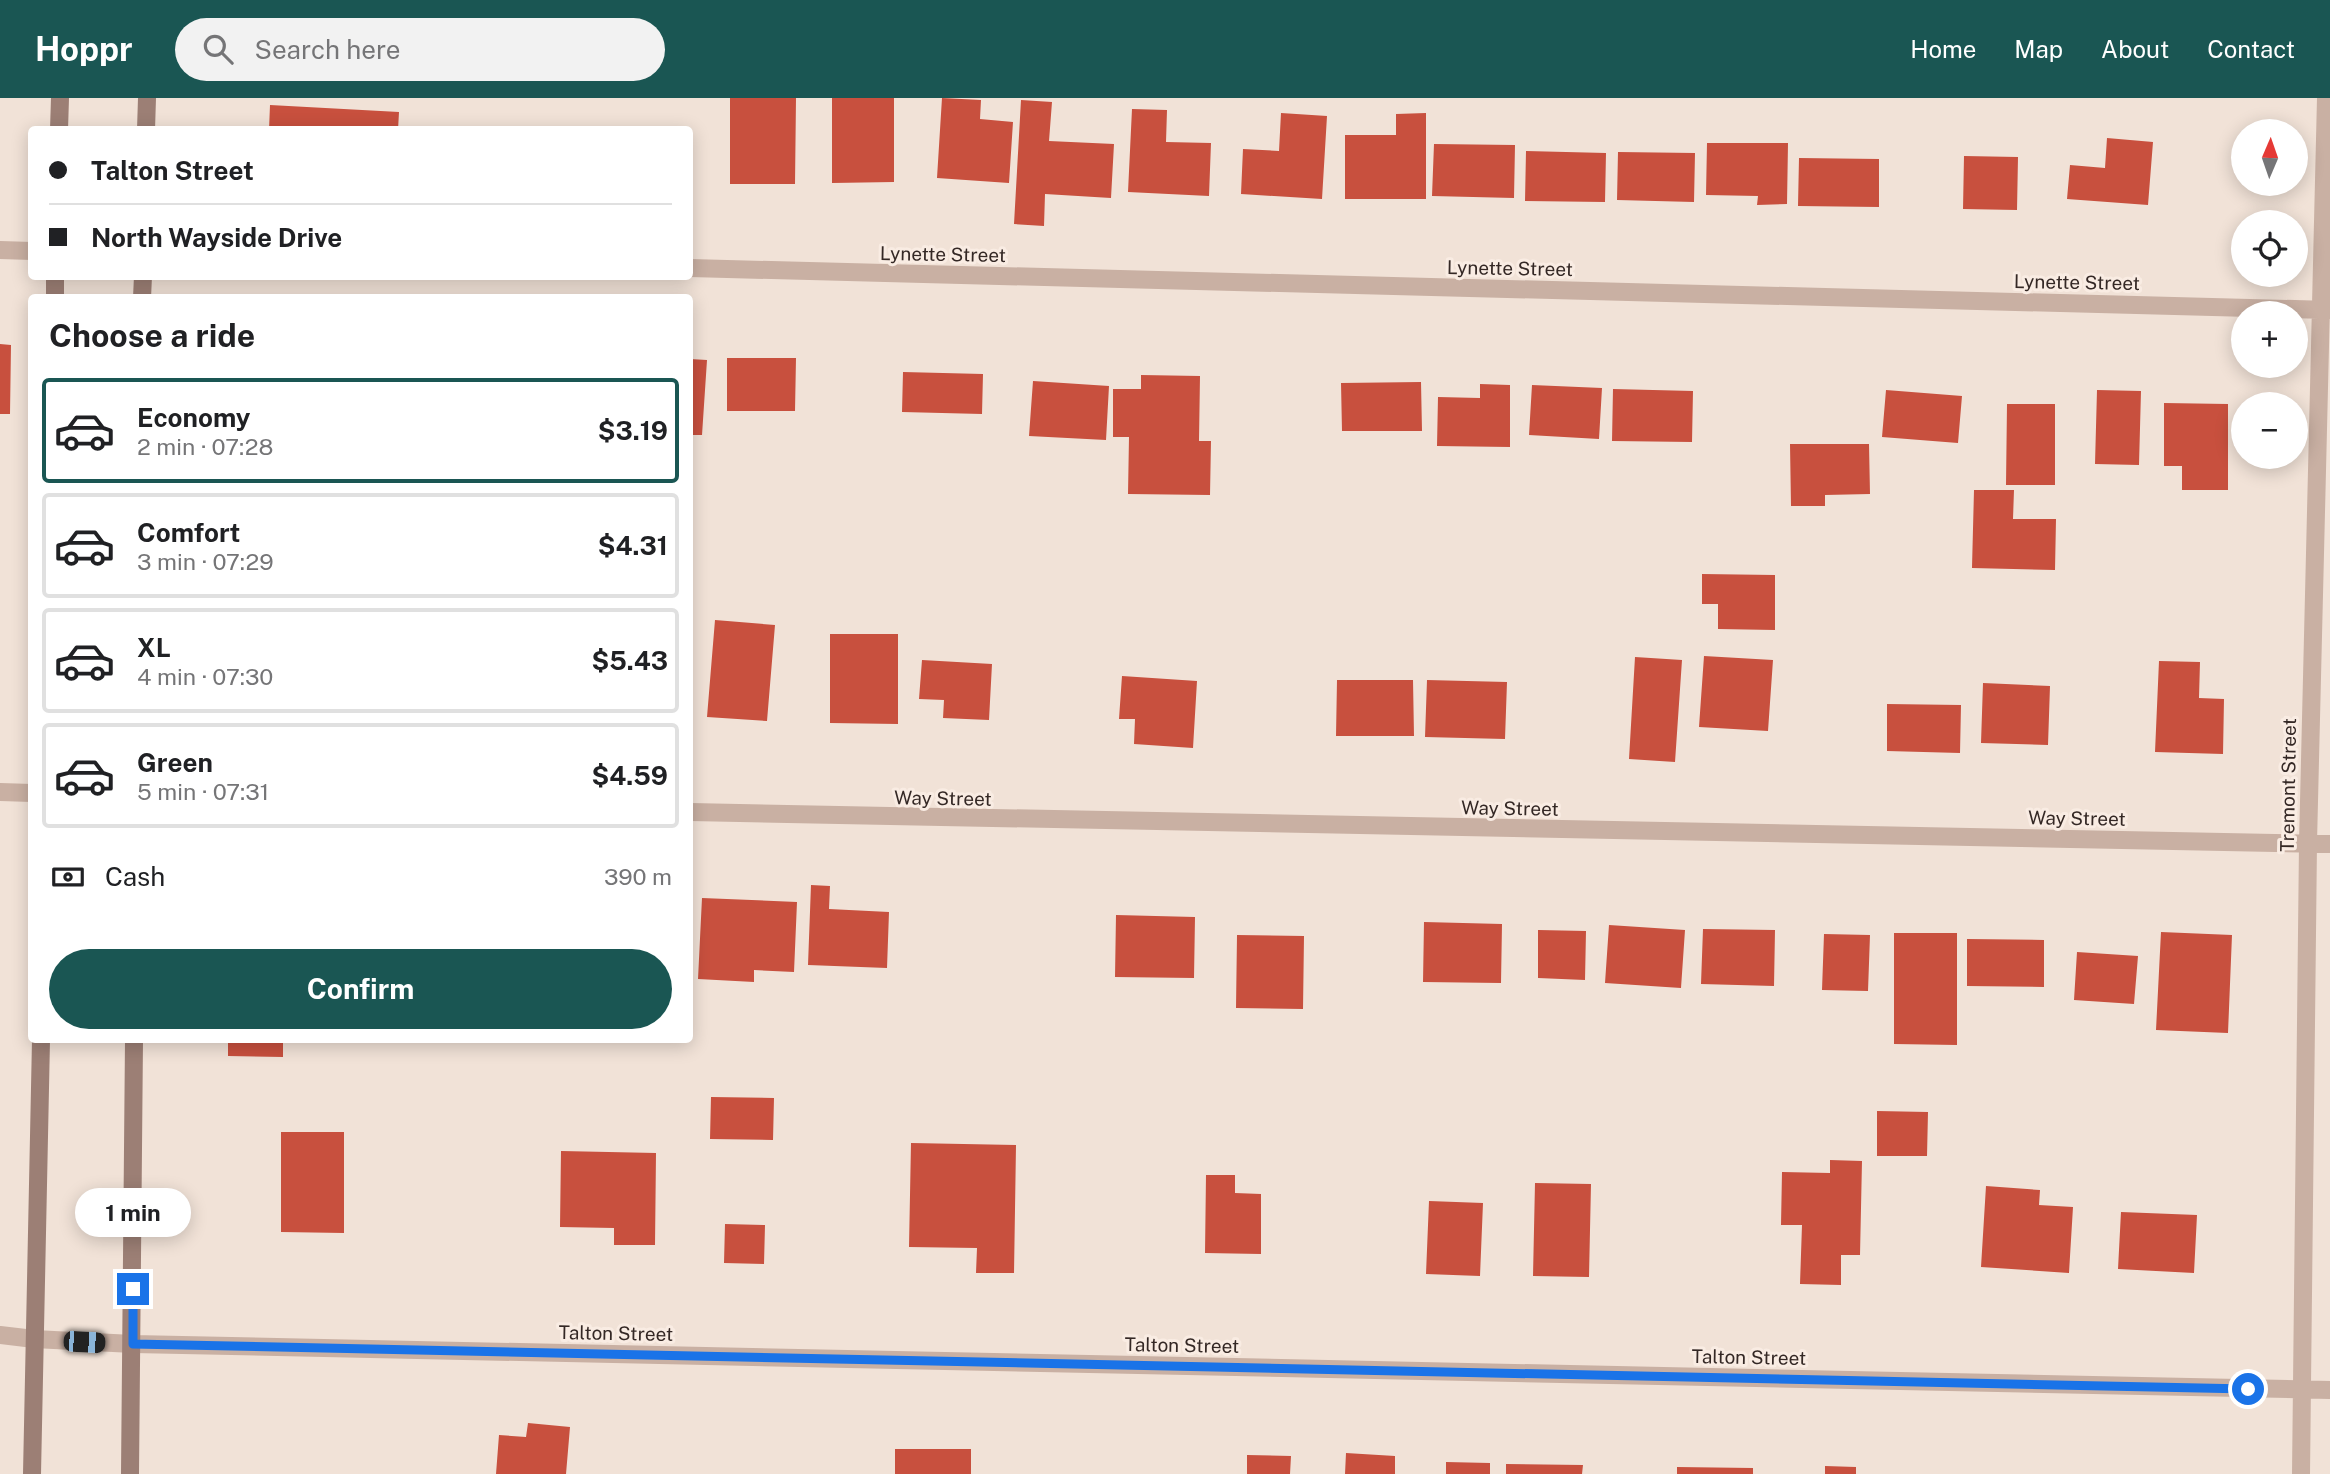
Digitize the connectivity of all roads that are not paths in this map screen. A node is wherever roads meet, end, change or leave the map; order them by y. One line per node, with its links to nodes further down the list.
1 (60, 98): 4 (main road)
2 (147, 98): 5 (main road)
3 (2326, 98): 9 (street, Tremont Street)
4 (59, 126)
5 (146, 126)
6 (0, 250): 7 (street)
7 (28, 250)
8 (693, 268): 9 (street, Lynette Street)
9 (2326, 309): 13 (street, Tremont Street)
10 (0, 792): 11 (street)
11 (28, 793)
12 (693, 812): 13 (street, Way Street)
13 (2308, 843): 14 (street, Way Street); 20 (street, Tremont Street)
14 (2330, 844)
15 (41, 1043): 18 (main road)
16 (134, 1043): 19 (main road)
17 (0, 1335): 18 (street, Talton Street)
18 (34, 1339): 19 (street, Talton Street); 22 (main road)
19 (133, 1344): 20 (street, Talton Street); 23 (main road)
20 (2303, 1390): 21 (street, Talton Street); 24 (street, Tremont Street)
21 (2330, 1390)
22 (32, 1474)
23 (130, 1474)
24 (2301, 1474)

